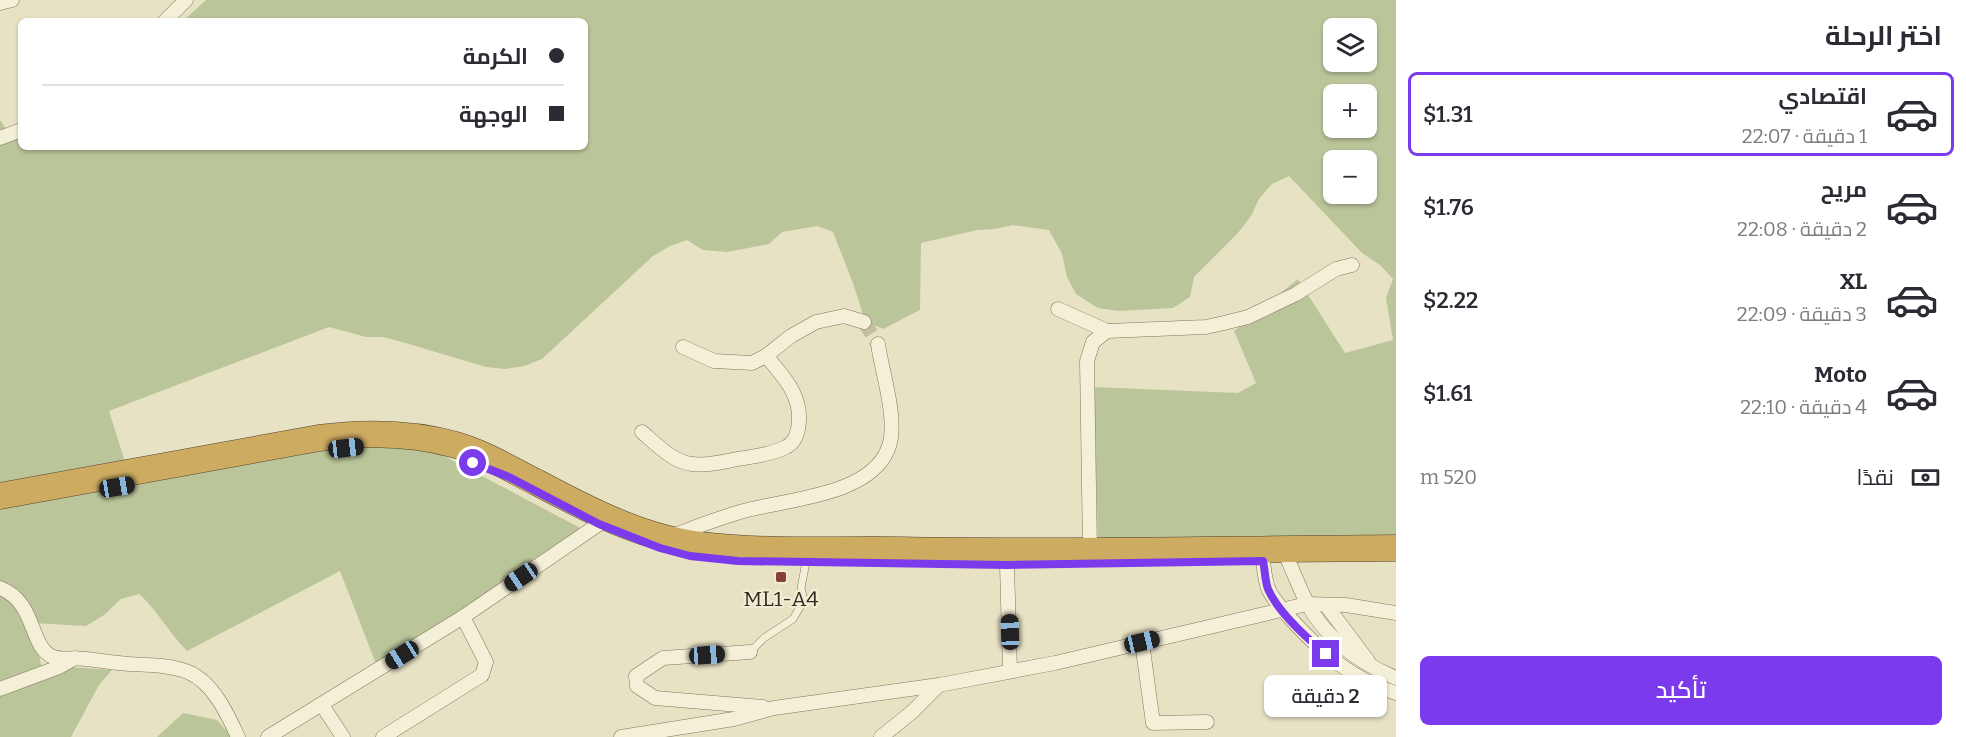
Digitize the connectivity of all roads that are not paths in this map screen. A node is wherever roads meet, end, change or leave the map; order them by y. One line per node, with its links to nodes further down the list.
1 (12, 0): 3 (street)
2 (186, 0): 4 (street)
3 (0, 3)
4 (168, 18)
5 (18, 131): 6 (street)
6 (0, 138)
7 (1352, 265): 10 (street)
8 (1058, 309): 10 (street)
9 (864, 321): 13 (street)
10 (1107, 331): 20 (street)
11 (879, 344): 18 (street)
12 (683, 347): 13 (street)
13 (766, 356): 14 (street)
14 (642, 432)
15 (0, 496): 18 (highway)
16 (0, 509): 17 (highway)
17 (599, 524): 23 (highway); 30 (street)
18 (666, 539): 20 (highway)
19 (1396, 548): 20 (highway)
20 (1090, 550)
21 (1275, 560): 22 (highway); 24 (highway); 26 (street); 28 (street)
22 (1396, 560)
23 (806, 562): 24 (highway); 32 (lane)
24 (1007, 565): 35 (street)
25 (0, 588): 33 (street)
26 (1307, 604): 27 (street); 28 (street); 34 (street)
27 (1326, 605): 29 (street); 34 (street)
28 (1283, 610): 31 (street); 39 (street)
29 (1396, 613)
30 (463, 617): 40 (street); 46 (street)
31 (1142, 642): 35 (street); 42 (street)
32 (750, 652): 41 (street)
33 (77, 657): 38 (street); 43 (street)
34 (1375, 669): 36 (street)
35 (1010, 671): 37 (street)
36 (1396, 678)
37 (939, 685): 41 (street); 48 (street)
38 (0, 689)
39 (1396, 693)
40 (322, 705): 44 (street); 45 (street)
41 (774, 708): 47 (street)
42 (1207, 722)
43 (238, 737)
44 (268, 737)
45 (343, 737)
46 (383, 737)
47 (621, 737)
48 (881, 737)

